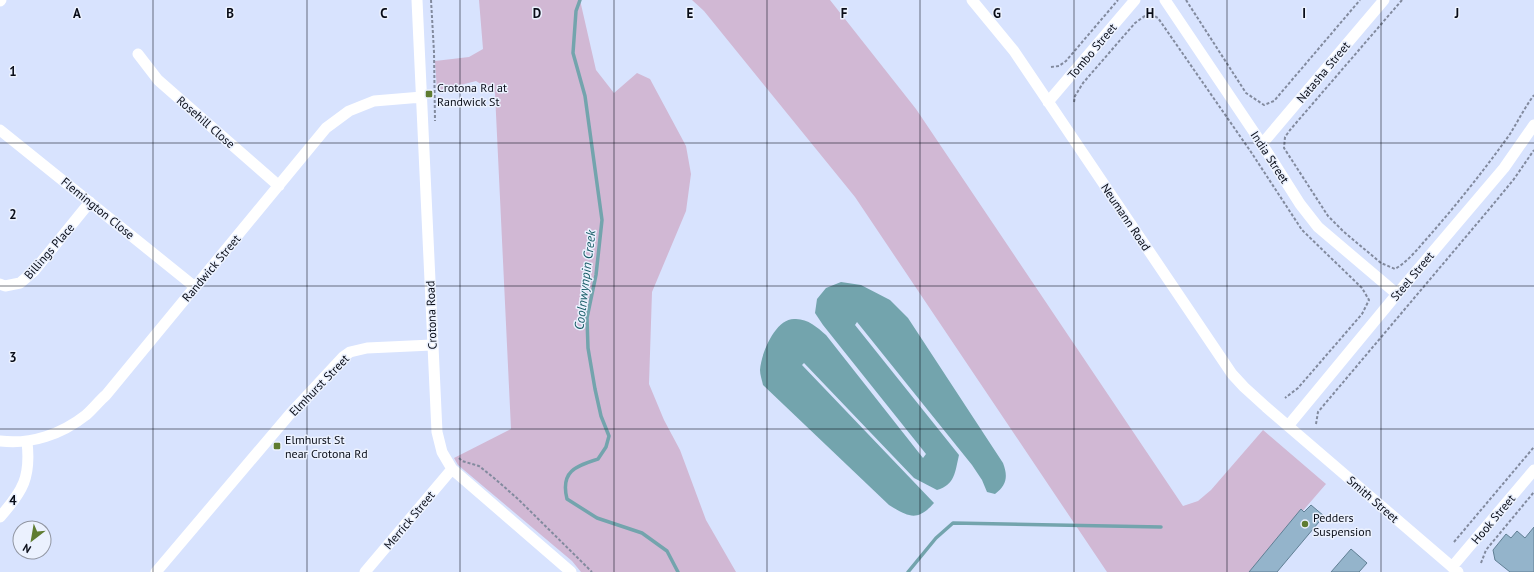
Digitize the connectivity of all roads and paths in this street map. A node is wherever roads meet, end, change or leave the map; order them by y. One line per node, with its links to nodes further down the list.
1 (417, 0): 14 (street, Crotona Road)
2 (431, 0): 18 (path)
3 (972, 0): 15 (street, Neumann Road)
4 (1118, 0): 12 (path)
5 (1135, 0): 15 (street, Tombo Street)
6 (1165, 0): 20 (street, India Street)
7 (1186, 0): 8 (path)
8 (1360, 0)
9 (1384, 0): 20 (street, Natasha Street)
10 (1402, 0): 13 (path)
11 (138, 54): 22 (street, Rosehill Close)
12 (1051, 67)
13 (1534, 95)
14 (422, 97): 22 (street, Randwick Street); 27 (street, Crotona Road)
15 (1048, 102): 30 (street, Neumann Road)
16 (1074, 102): 28 (path)
17 (1534, 125): 26 (street, Steel Street)
18 (435, 128)
19 (0, 130): 23 (street, Flemington Close)
20 (1262, 144): 26 (street, India Street)
21 (1534, 150): 29 (path)
22 (279, 186): 25 (street, Randwick Street)
23 (90, 202): 24 (street, Billings Place); 25 (street, Flemington Close)
24 (0, 284)
25 (195, 287): 32 (street, Randwick Street)
26 (1396, 294): 30 (street, Steel Street)
27 (432, 346): 35 (street, Crotona Road); 42 (street, Elmhurst Street)
28 (1285, 398)
29 (1316, 424)
30 (1288, 426): 41 (street, Smith Street)
31 (0, 441): 32 (street, Randwick Street)
32 (27, 442): 38 (street)
33 (1534, 447): 39 (path)
34 (457, 457): 45 (path)
35 (452, 469): 43 (street, Merrick Street); 44 (street, Crotona Road)
36 (1534, 470): 41 (street, Hook Street)
37 (1534, 492): 40 (path)
38 (0, 517)
39 (1454, 542)
40 (1481, 563)
41 (1455, 570)
42 (156, 572)
43 (365, 572)
44 (571, 572)
45 (592, 572)

